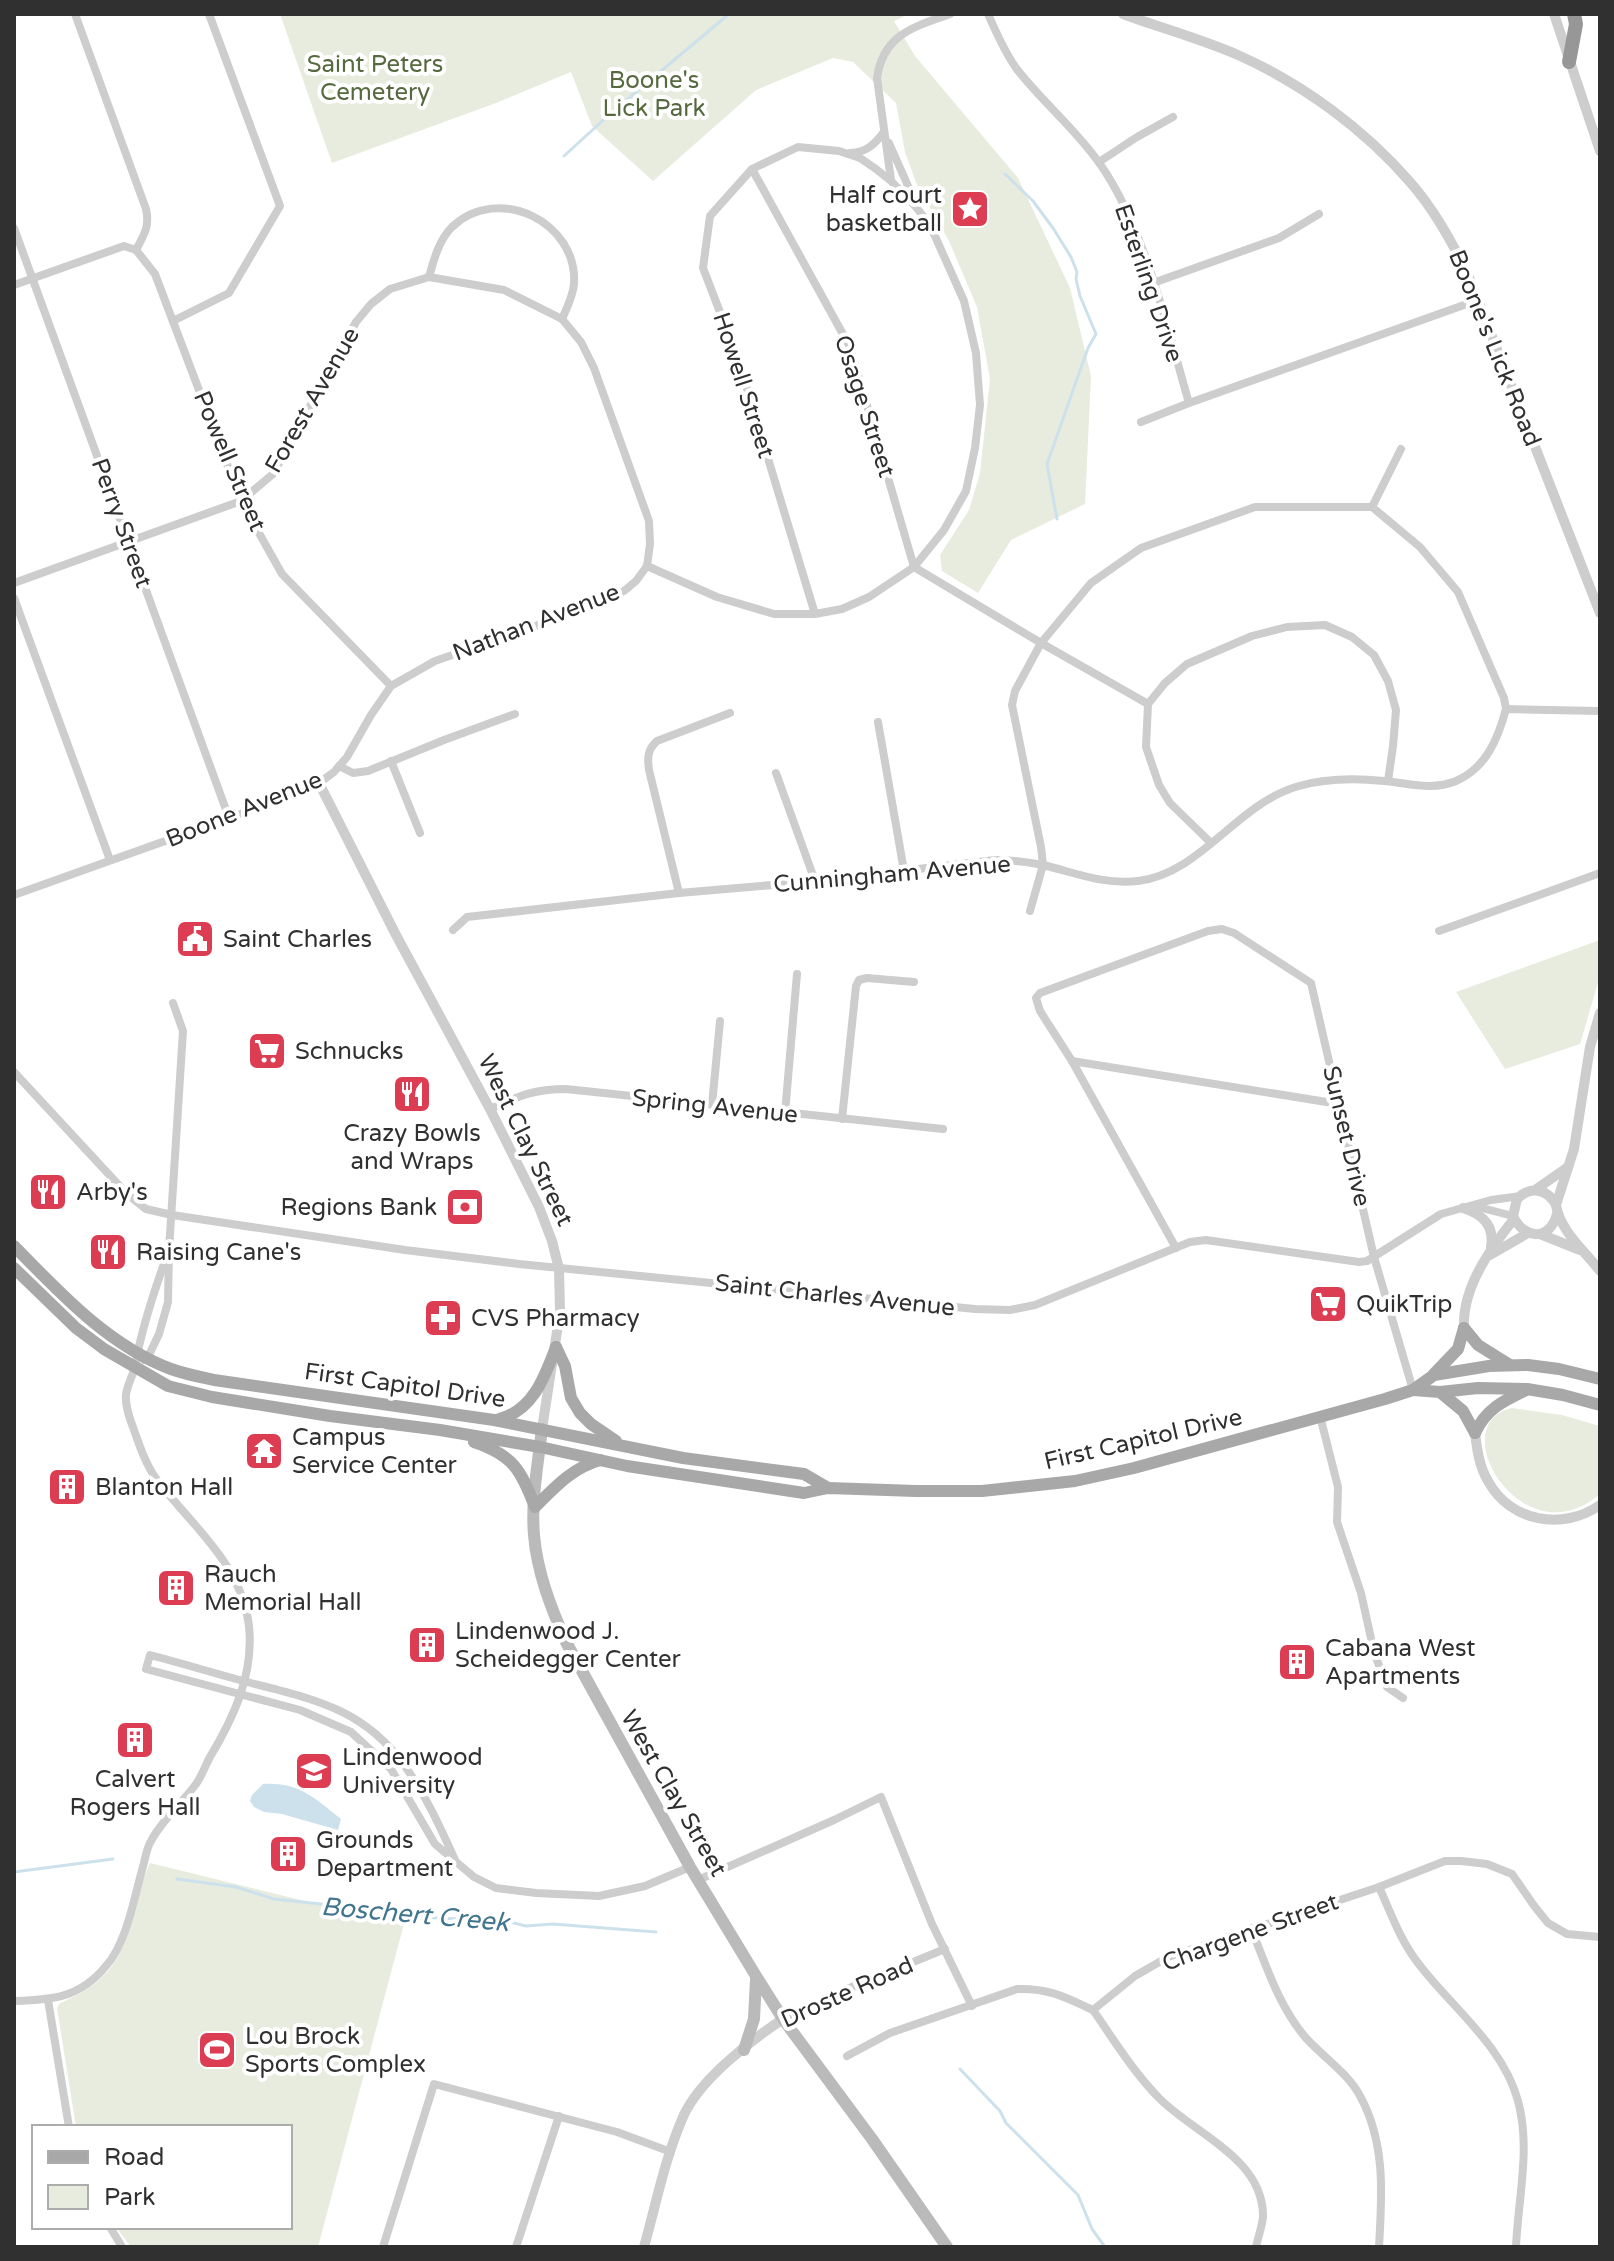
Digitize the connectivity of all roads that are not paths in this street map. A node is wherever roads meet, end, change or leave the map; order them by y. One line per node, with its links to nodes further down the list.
1 (75, 14): 19 (street)
2 (209, 14): 26 (street)
3 (950, 14): 10 (street)
4 (988, 14): 13 (street, Esterling Drive)
5 (1123, 14): 24 (street, Boone's Lick Road)
6 (1554, 14): 8 (street)
7 (1574, 14): 8 (highway)
8 (1569, 62): 11 (street)
9 (1173, 117): 13 (street)
10 (884, 131): 12 (street); 15 (street); 16 (street)
11 (1600, 151)
12 (845, 154): 14 (street); 15 (street)
13 (1099, 162): 22 (street, Esterling Drive)
14 (752, 169): 34 (street, Osage Street); 38 (street, Howell Street)
15 (891, 181): 16 (street)
16 (920, 213): 34 (street, Nathan Avenue)
17 (1319, 214): 22 (street)
18 (14, 228): 21 (street, Perry Street)
19 (136, 250): 21 (street); 26 (street, Powell Street)
20 (429, 277): 25 (street, Forest Avenue); 25 (street); 30 (street, Forest Avenue)
21 (32, 278): 23 (street); 32 (street, Perry Street)
22 (1153, 283): 27 (street, Esterling Drive)
23 (14, 285)
24 (1478, 300): 27 (street); 37 (street, Boone's Lick Road)
25 (562, 319): 33 (street)
26 (173, 321): 30 (street, Powell Street)
27 (1189, 403): 28 (street)
28 (1141, 422)
29 (1401, 449): 31 (street)
30 (241, 501): 32 (street, Forest Avenue); 40 (street, Powell Street)
31 (1372, 507): 39 (street); 42 (street)
32 (128, 541): 35 (street, Forest Avenue); 52 (street, Perry Street)
33 (647, 566): 38 (street, Nathan Avenue); 40 (street, Nathan Avenue)
34 (914, 567): 38 (street, Nathan Avenue); 39 (street)
35 (14, 583)
36 (14, 598): 55 (street)
37 (1600, 613)
38 (815, 614)
39 (1041, 643): 41 (street); 56 (street)
40 (391, 686): 48 (street, Nathan Avenue)
41 (1148, 704): 50 (street); 54 (street)
42 (1506, 709): 43 (street); 50 (street, Cunningham Avenue)
43 (1600, 711)
44 (730, 713): 60 (street)
45 (515, 714): 47 (street, Boone Avenue)
46 (878, 722): 57 (street)
47 (391, 761): 48 (street, Boone Avenue); 53 (street)
48 (339, 766): 51 (street, Boone Avenue)
49 (776, 773): 59 (street)
50 (1388, 781): 54 (street, Cunningham Avenue)
51 (319, 783): 52 (street, Boone Avenue); 74 (street, West Clay Street)
52 (229, 818): 55 (street, Boone Avenue)
53 (420, 833)
54 (1211, 843): 56 (street, Cunningham Avenue)
55 (110, 860): 61 (street, Boone Avenue)
56 (1043, 865): 57 (street, Cunningham Avenue); 62 (street)
57 (904, 871): 59 (street, Cunningham Avenue)
58 (1600, 873): 64 (street)
59 (815, 881): 60 (street, Cunningham Avenue)
60 (679, 893): 63 (street, Cunningham Avenue)
61 (14, 895)
62 (1030, 911)
63 (453, 930)
64 (1439, 931)
65 (797, 974): 75 (street)
66 (914, 982): 76 (street)
67 (173, 1003): 83 (street)
68 (1600, 1013): 78 (street)
69 (720, 1021): 73 (street)
70 (1072, 1061): 72 (street); 72 (street, Sunset Drive); 87 (street)
71 (14, 1072): 83 (street)
72 (1339, 1104): 91 (street, Sunset Drive)
73 (712, 1105): 74 (street, Spring Avenue); 75 (street, Spring Avenue)
74 (490, 1109): 93 (street, West Clay Street)
75 (785, 1113): 76 (street, Spring Avenue)
76 (842, 1119): 77 (street, Spring Avenue)
77 (943, 1129)
78 (1568, 1167): 79 (street); 82 (street)
79 (1535, 1190): 80 (street); 82 (street)
80 (1521, 1196): 81 (street); 84 (street)
81 (1468, 1207): 84 (street); 90 (street); 91 (street)
82 (1556, 1209): 85 (street); 89 (street)
83 (172, 1215): 88 (street); 93 (street, Saint Charles Avenue)
84 (1513, 1218): 85 (street); 90 (street)
85 (1534, 1234): 89 (street); 90 (street)
86 (14, 1246): 97 (main road, First Capitol Drive)
87 (1176, 1248): 91 (street, Saint Charles Avenue); 93 (street, Saint Charles Avenue)
88 (169, 1250): 97 (street); 97 (street)
89 (1582, 1251): 94 (street)
90 (1489, 1256): 95 (street)
91 (1374, 1257): 103 (street, Sunset Drive)
92 (14, 1268): 99 (main road, First Capitol Drive)
93 (559, 1269): 96 (street, West Clay Street)
94 (1600, 1271)
95 (1464, 1328): 98 (main road); 100 (main road)
96 (556, 1347): 107 (main road); 108 (street, West Clay Street); 111 (main road)
97 (142, 1354): 99 (street); 107 (main road, First Capitol Drive)
98 (1510, 1365): 100 (main road, First Capitol Drive); 101 (main road, First Capitol Drive)
99 (135, 1368): 109 (main road, First Capitol Drive); 117 (street)
100 (1434, 1375): 103 (main road, First Capitol Drive)
101 (1600, 1379)
102 (1527, 1389): 104 (main road, First Capitol Drive); 105 (main road, First Capitol Drive); 110 (main road)
103 (1413, 1390): 104 (main road, First Capitol Drive); 106 (main road, First Capitol Drive)
104 (1440, 1392): 110 (main road)
105 (1600, 1405)
106 (1320, 1416): 114 (main road, First Capitol Drive); 119 (street)
107 (494, 1420): 108 (main road, First Capitol Drive)
108 (542, 1429): 111 (main road, First Capitol Drive); 112 (main road, West Clay Street)
109 (440, 1430): 112 (main road, First Capitol Drive); 116 (main road)
110 (1475, 1433): 115 (street)
111 (626, 1446): 114 (main road, First Capitol Drive)
112 (540, 1447): 113 (main road, First Capitol Drive); 116 (main road, West Clay Street)
113 (601, 1459): 114 (main road, First Capitol Drive); 116 (main road)
114 (828, 1488)
115 (1600, 1505)
116 (535, 1507): 121 (main road, West Clay Street)
117 (245, 1681): 118 (street); 118 (street); 120 (street)
118 (240, 1695): 120 (street); 128 (street)
119 (1403, 1698)
120 (456, 1862): 121 (street)
121 (690, 1867): 122 (main road, West Clay Street)
122 (698, 1880): 126 (street); 127 (main road, West Clay Street)
123 (1379, 1887): 124 (street, Chargene Street); 125 (street, Chargene Street); 146 (street)
124 (1251, 1928): 131 (street, Chargene Street); 145 (street)
125 (1600, 1937)
126 (945, 1949): 130 (street); 132 (street, Droste Road)
127 (756, 1976): 132 (main road, West Clay Street); 133 (main road)
128 (48, 2000): 129 (street); 136 (street)
129 (14, 2001)
130 (972, 2006): 131 (street); 134 (street)
131 (1093, 2010): 144 (street)
132 (783, 2019): 133 (street, Droste Road); 143 (main road, West Clay Street)
133 (744, 2050): 137 (street, Droste Road)
134 (847, 2056)
135 (559, 2116): 137 (street); 140 (street); 141 (street)
136 (69, 2125)
137 (671, 2152): 142 (street, Droste Road)
138 (111, 2229): 139 (street)
139 (122, 2247)
140 (383, 2247)
141 (516, 2247)
142 (644, 2247)
143 (947, 2247)
144 (1256, 2247)
145 (1379, 2247)
146 (1516, 2247)

